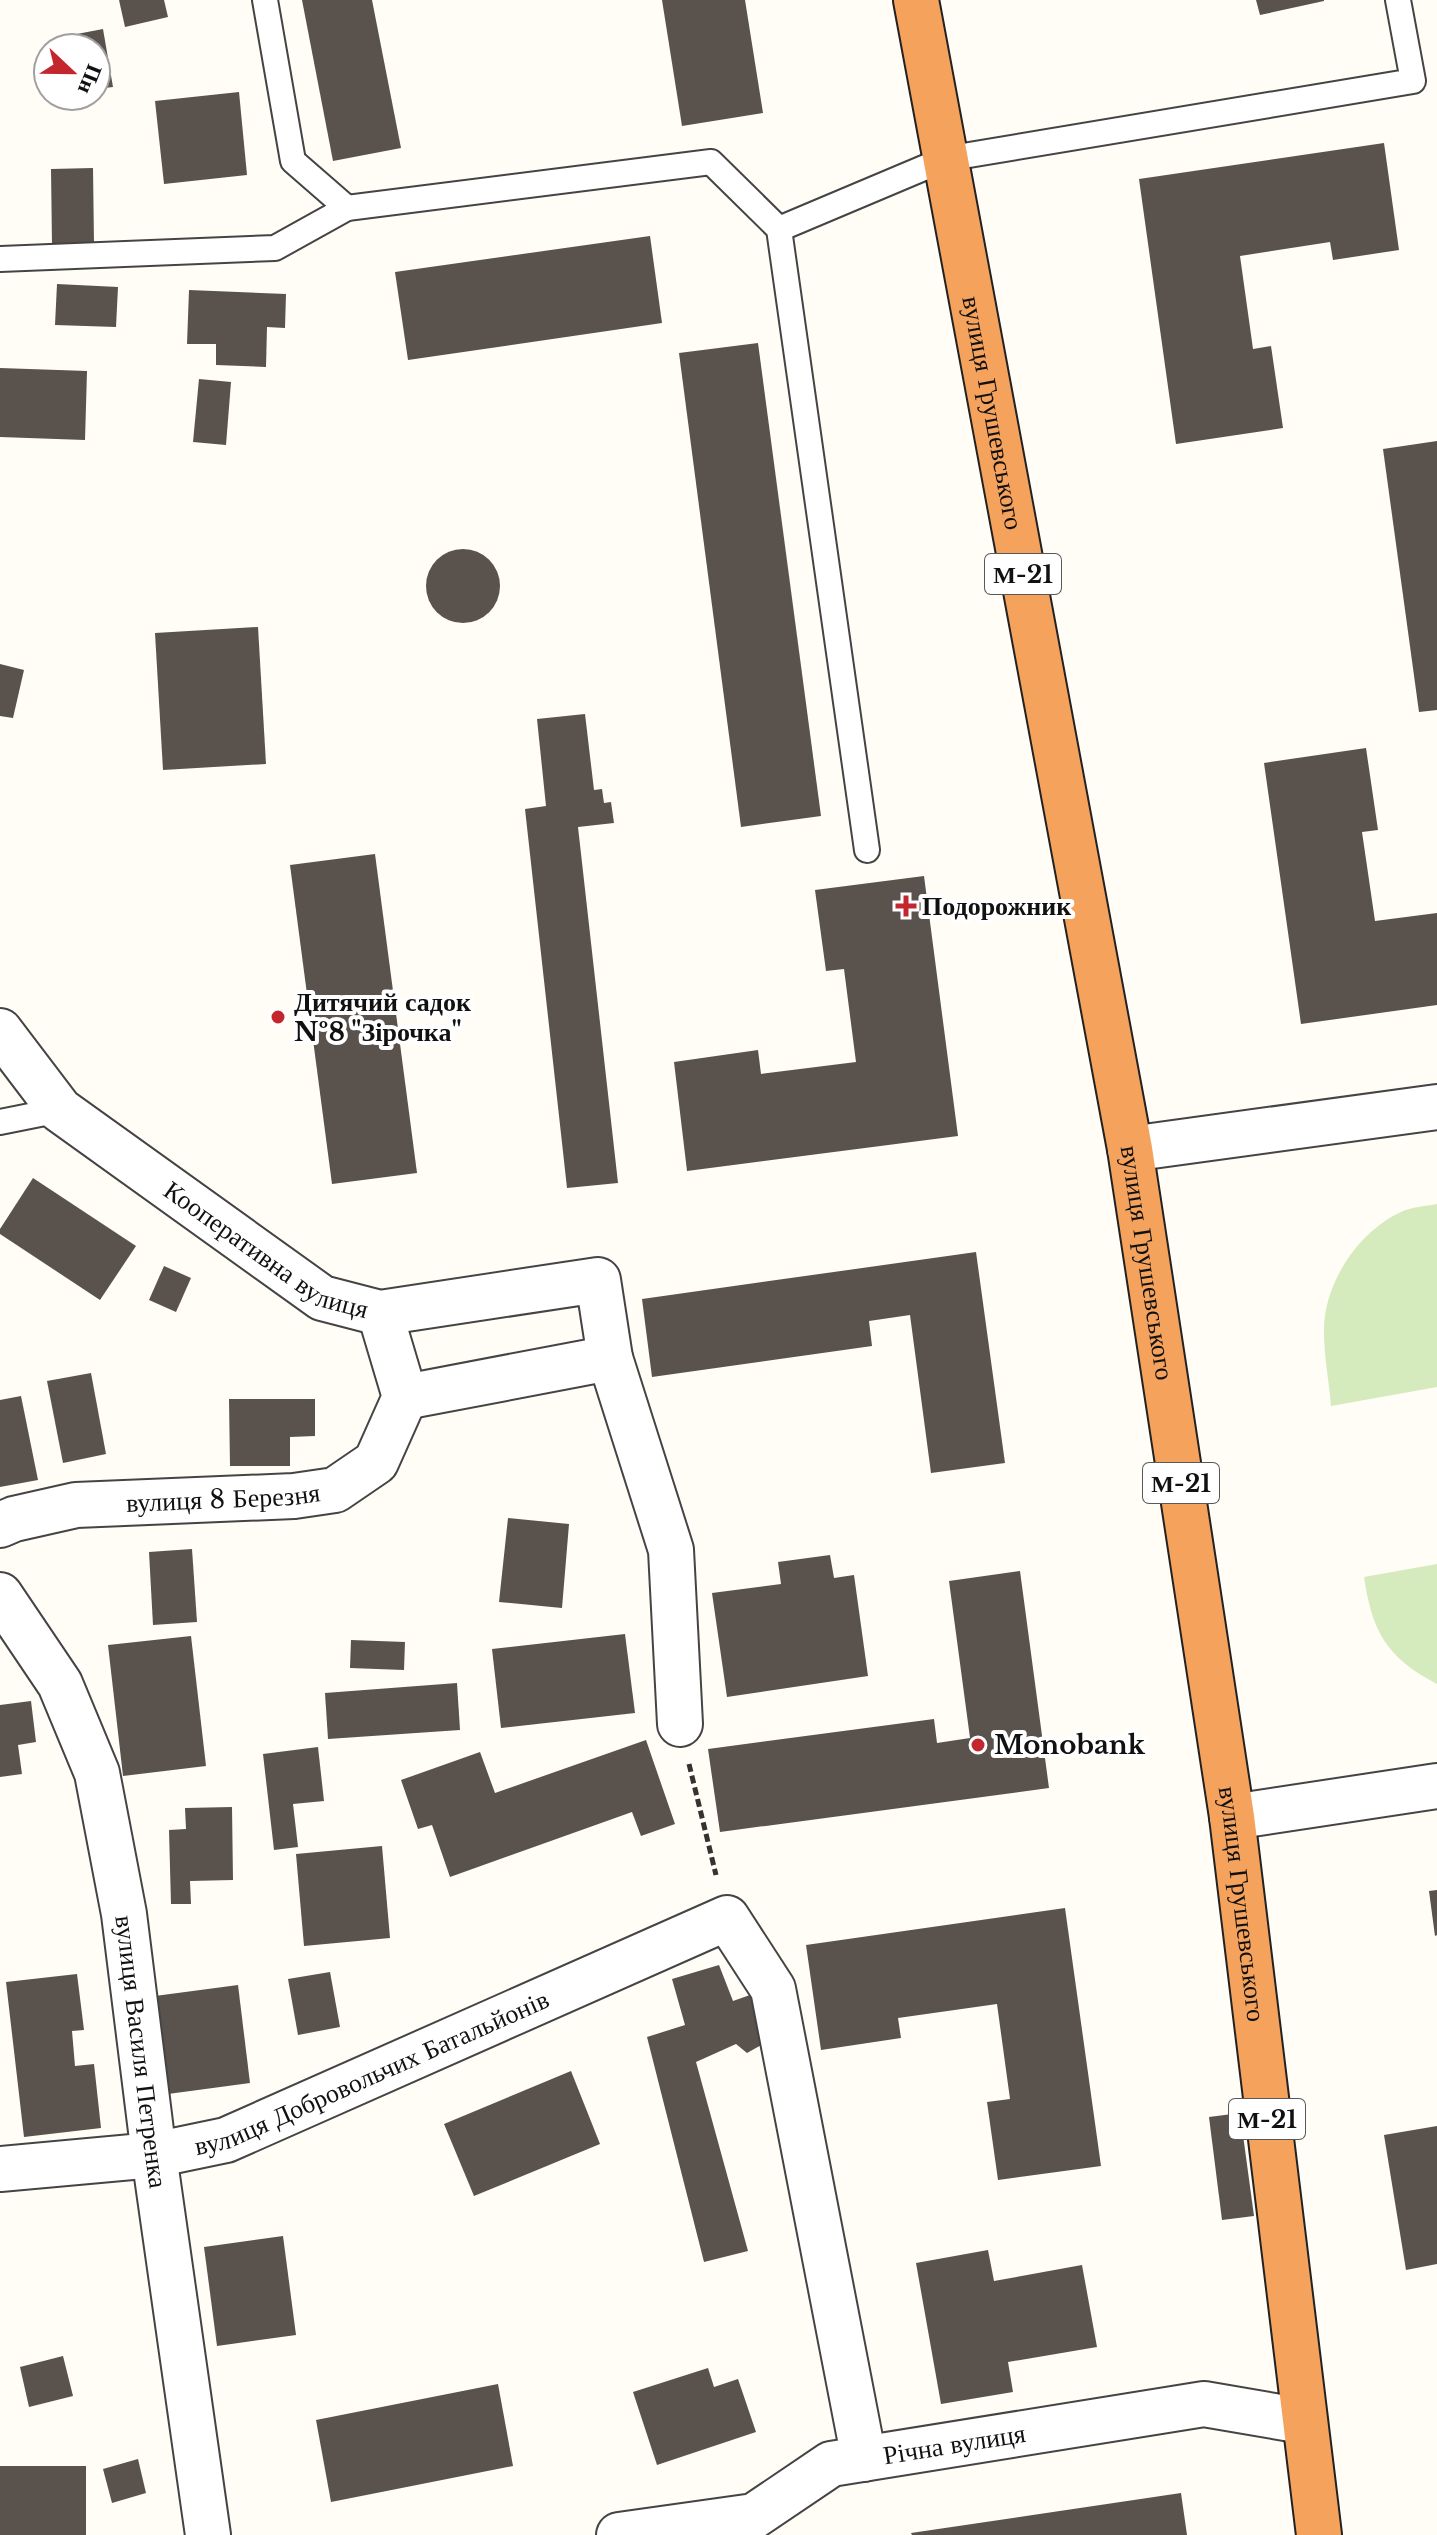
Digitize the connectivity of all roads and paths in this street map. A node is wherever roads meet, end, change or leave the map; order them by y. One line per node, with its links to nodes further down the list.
1 (265, 0): 5 (lane)
2 (916, 0): 4 (highway, вулиця Грушевського / М-21)
3 (1398, 0): 4 (lane)
4 (945, 159): 6 (lane); 13 (highway, вулиця Грушевського / М-21)
5 (347, 208): 6 (lane); 7 (lane)
6 (779, 229): 8 (lane)
7 (0, 259)
8 (867, 850)
9 (0, 1031): 11 (street, Кооперативна вулиця)
10 (1437, 1107): 13 (street)
11 (60, 1110): 12 (lane); 14 (street, Кооперативна вулиця)
12 (0, 1122)
13 (1130, 1149): 21 (highway, вулиця Грушевського / М-21)
14 (380, 1313): 15 (street, Кооперативна вулиця); 16 (street)
15 (610, 1358): 16 (street); 19 (street)
16 (405, 1397): 17 (street, вулиця 8 Березня)
17 (0, 1525)
18 (0, 1595): 23 (street, вулиця Василя Петренка)
19 (680, 1724): 22 (path)
20 (1437, 1786): 21 (street)
21 (1232, 1817): 25 (highway, вулиця Грушевського / М-21)
22 (727, 1918): 23 (street, вулиця Добровольчих Батальйонів); 26 (street)
23 (154, 2155): 24 (street, вулиця Добровольчих Батальйонів); 28 (street, вулиця Василя Петренка)
24 (0, 2169)
25 (1303, 2421): 26 (street, Річна вулиця); 30 (highway, вулиця Грушевського / М-21)
26 (864, 2459): 27 (street, Річна вулиця)
27 (714, 2529): 29 (street, Річна вулиця)
28 (208, 2535)
29 (619, 2535)
30 (1319, 2535)

